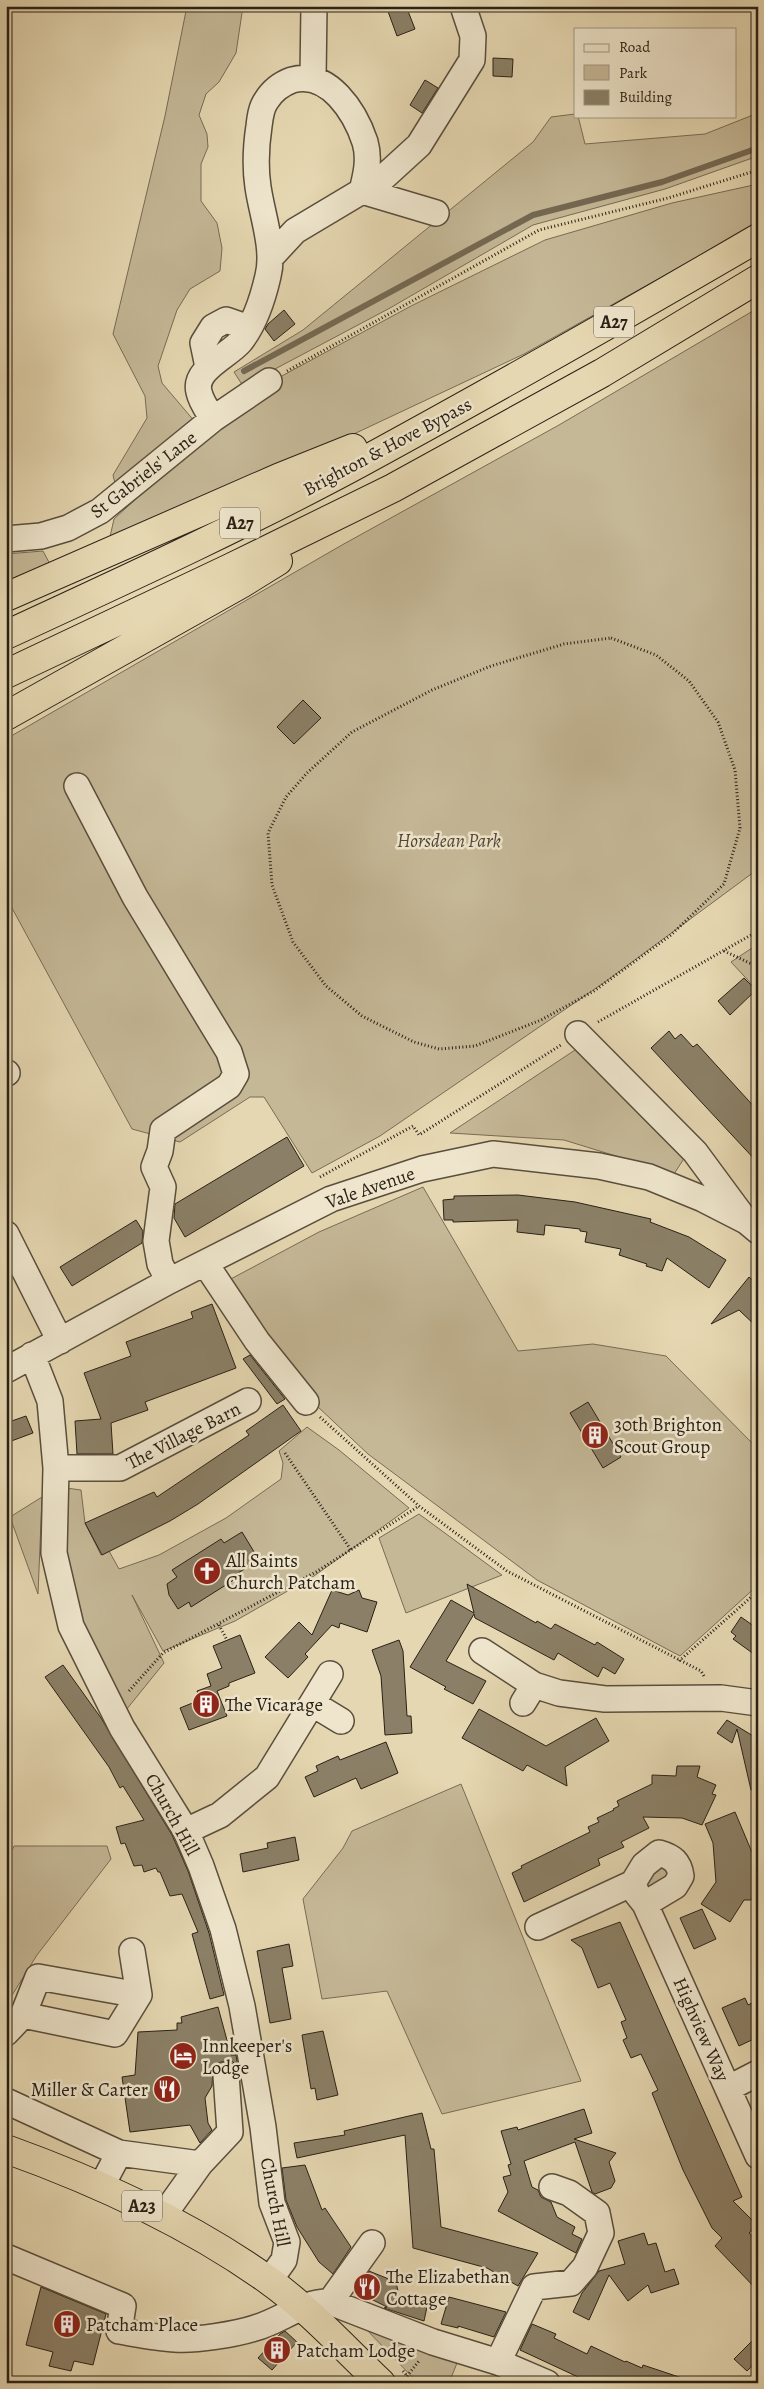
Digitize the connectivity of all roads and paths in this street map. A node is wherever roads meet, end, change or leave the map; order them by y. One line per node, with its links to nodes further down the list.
1 (314, 6): 3 (street)
2 (464, 6): 5 (street)
3 (313, 78): 5 (street); 8 (street)
4 (758, 170): 10 (path)
5 (362, 191): 6 (street); 8 (street)
6 (436, 213)
7 (758, 238): 11 (highway, Brighton & Hove Bypass / A27)
8 (270, 258): 12 (street)
9 (758, 279): 13 (highway, Brighton & Hove Bypass / A27)
10 (269, 381): 12 (street, St Gabriels' Lane)
11 (468, 402): 15 (highway, A27); 16 (highway, Brighton & Hove Bypass / A27)
12 (213, 419): 14 (street, St Gabriels' Lane)
13 (392, 488): 17 (highway, Brighton & Hove Bypass / A27); 18 (highway, A27)
14 (6, 538)
15 (6, 597)
16 (6, 635)
17 (6, 674)
18 (6, 716)
19 (77, 786): 29 (street)
20 (758, 931): 21 (path)
21 (724, 950): 22 (path); 24 (path)
22 (758, 967)
23 (570, 1004): 23 (path); 24 (path)
24 (578, 1034): 25 (path); 26 (street)
25 (419, 1135)
26 (752, 1226): 28 (street, Vale Avenue)
27 (6, 1234): 30 (street)
28 (205, 1263): 29 (street, Vale Avenue); 34 (street)
29 (170, 1281): 30 (street, Vale Avenue)
30 (60, 1341): 31 (street, Vale Avenue)
31 (32, 1356): 32 (street, Vale Avenue); 36 (street, Church Hill)
32 (6, 1370)
33 (248, 1401): 36 (street, The Village Barn)
34 (306, 1402): 37 (path)
35 (284, 1453): 38 (path)
36 (56, 1468): 48 (street, Church Hill)
37 (419, 1506): 38 (path); 43 (path)
38 (351, 1550): 40 (path)
39 (758, 1591): 43 (path)
40 (219, 1625): 41 (path); 48 (path)
41 (227, 1640)
42 (482, 1651): 45 (street)
43 (679, 1662): 45 (path)
44 (330, 1674): 46 (street)
45 (721, 1698): 47 (street)
46 (313, 1704): 49 (street); 50 (street)
47 (758, 1704)
48 (114, 1709): 50 (street, Church Hill)
49 (341, 1721)
50 (186, 1831): 68 (street, Church Hill)
51 (538, 1927): 57 (street, Highview Way)
52 (132, 1951): 53 (street)
53 (139, 1996): 54 (street); 54 (street)
54 (15, 2024)
55 (758, 2073): 57 (street)
56 (226, 2075): 62 (street)
57 (729, 2088): 61 (street, Highview Way)
58 (6, 2101): 60 (street)
59 (6, 2149): 64 (highway, A23)
60 (119, 2153): 62 (street); 64 (street)
61 (758, 2156)
62 (200, 2164): 65 (street)
63 (552, 2186): 71 (street)
64 (101, 2187): 65 (highway, A23)
65 (163, 2216): 68 (highway, A23)
66 (372, 2243): 69 (street)
67 (6, 2257): 70 (street)
68 (269, 2280): 70 (highway, A23)
69 (330, 2302): 70 (street); 71 (street)
70 (301, 2307): 72 (highway, A23)
71 (498, 2362): 73 (street)
72 (380, 2383)
73 (547, 2383)

